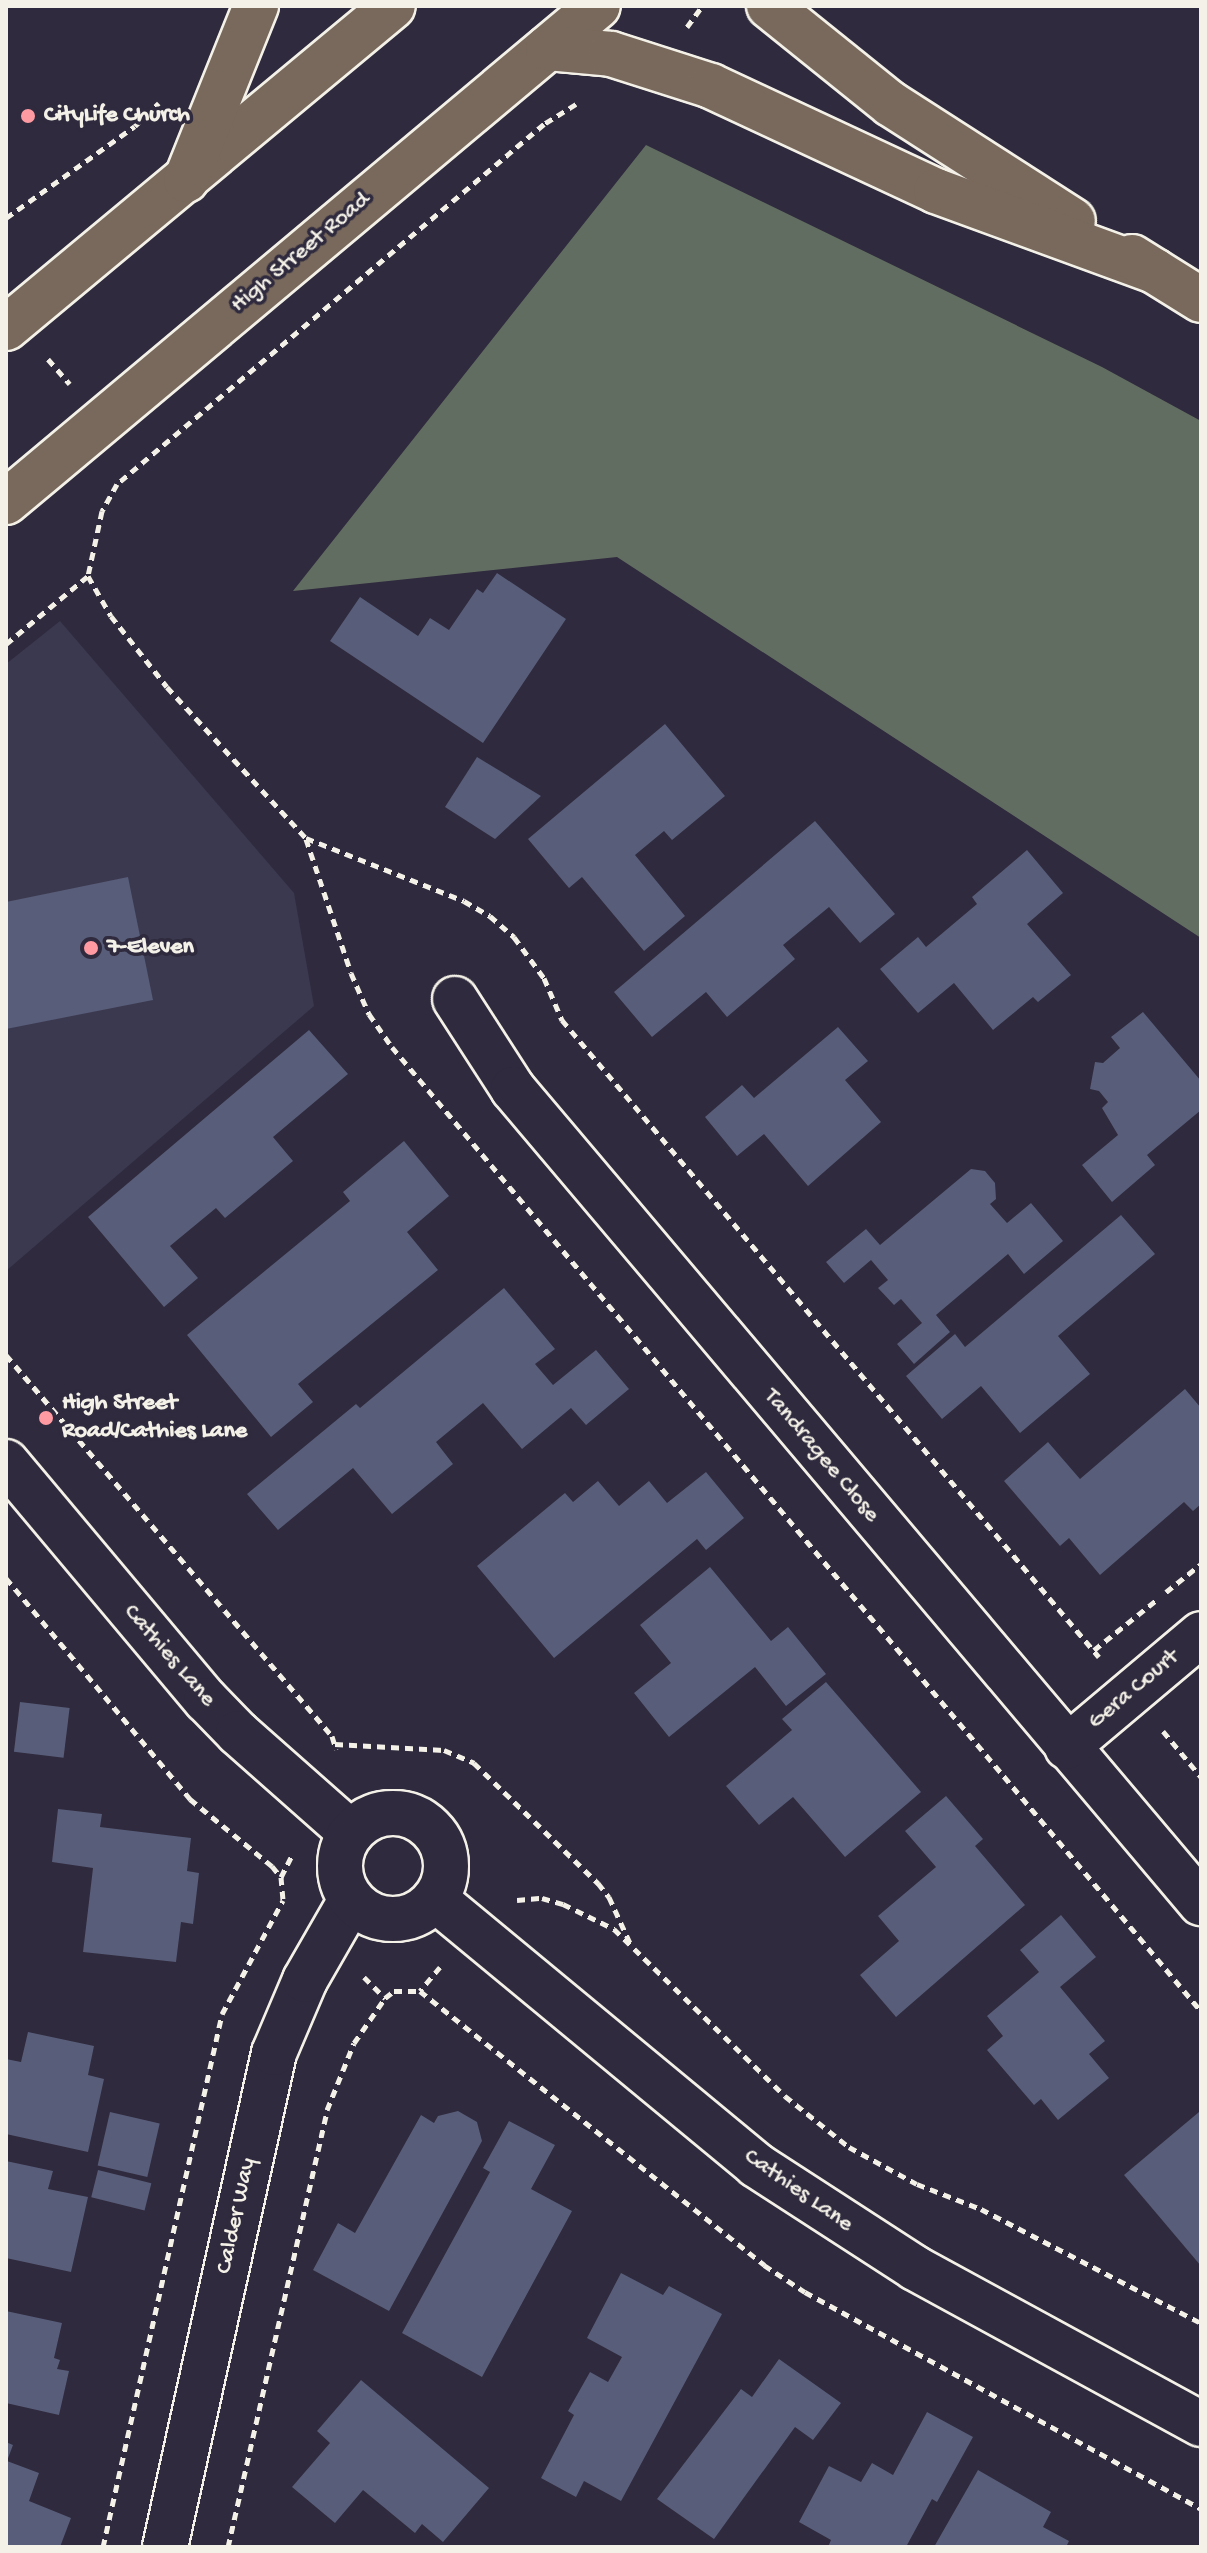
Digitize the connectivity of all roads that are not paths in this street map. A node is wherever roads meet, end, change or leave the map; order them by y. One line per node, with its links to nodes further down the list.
1 (256, 6): 6 (main road)
2 (393, 6): 6 (main road)
3 (598, 6): 5 (main road, High Street Road)
4 (769, 6): 7 (main road)
5 (548, 48): 7 (main road); 10 (main road, High Street Road)
6 (186, 180): 9 (main road)
7 (1155, 271): 8 (main road)
8 (1201, 300)
9 (13, 323)
10 (9, 492)
11 (455, 999): 14 (street, Tandragee Close)
12 (6, 1462): 15 (street, Cathies Lane)
13 (1201, 1634): 14 (street, Gera Court)
14 (1067, 1747): 18 (street, Tandragee Close)
15 (351, 1833): 16 (street); 17 (street)
16 (435, 1899): 17 (street); 19 (street, Cathies Lane)
17 (351, 1900): 20 (street, Calder Way)
18 (1201, 1903)
19 (1201, 2424)
20 (165, 2547)

